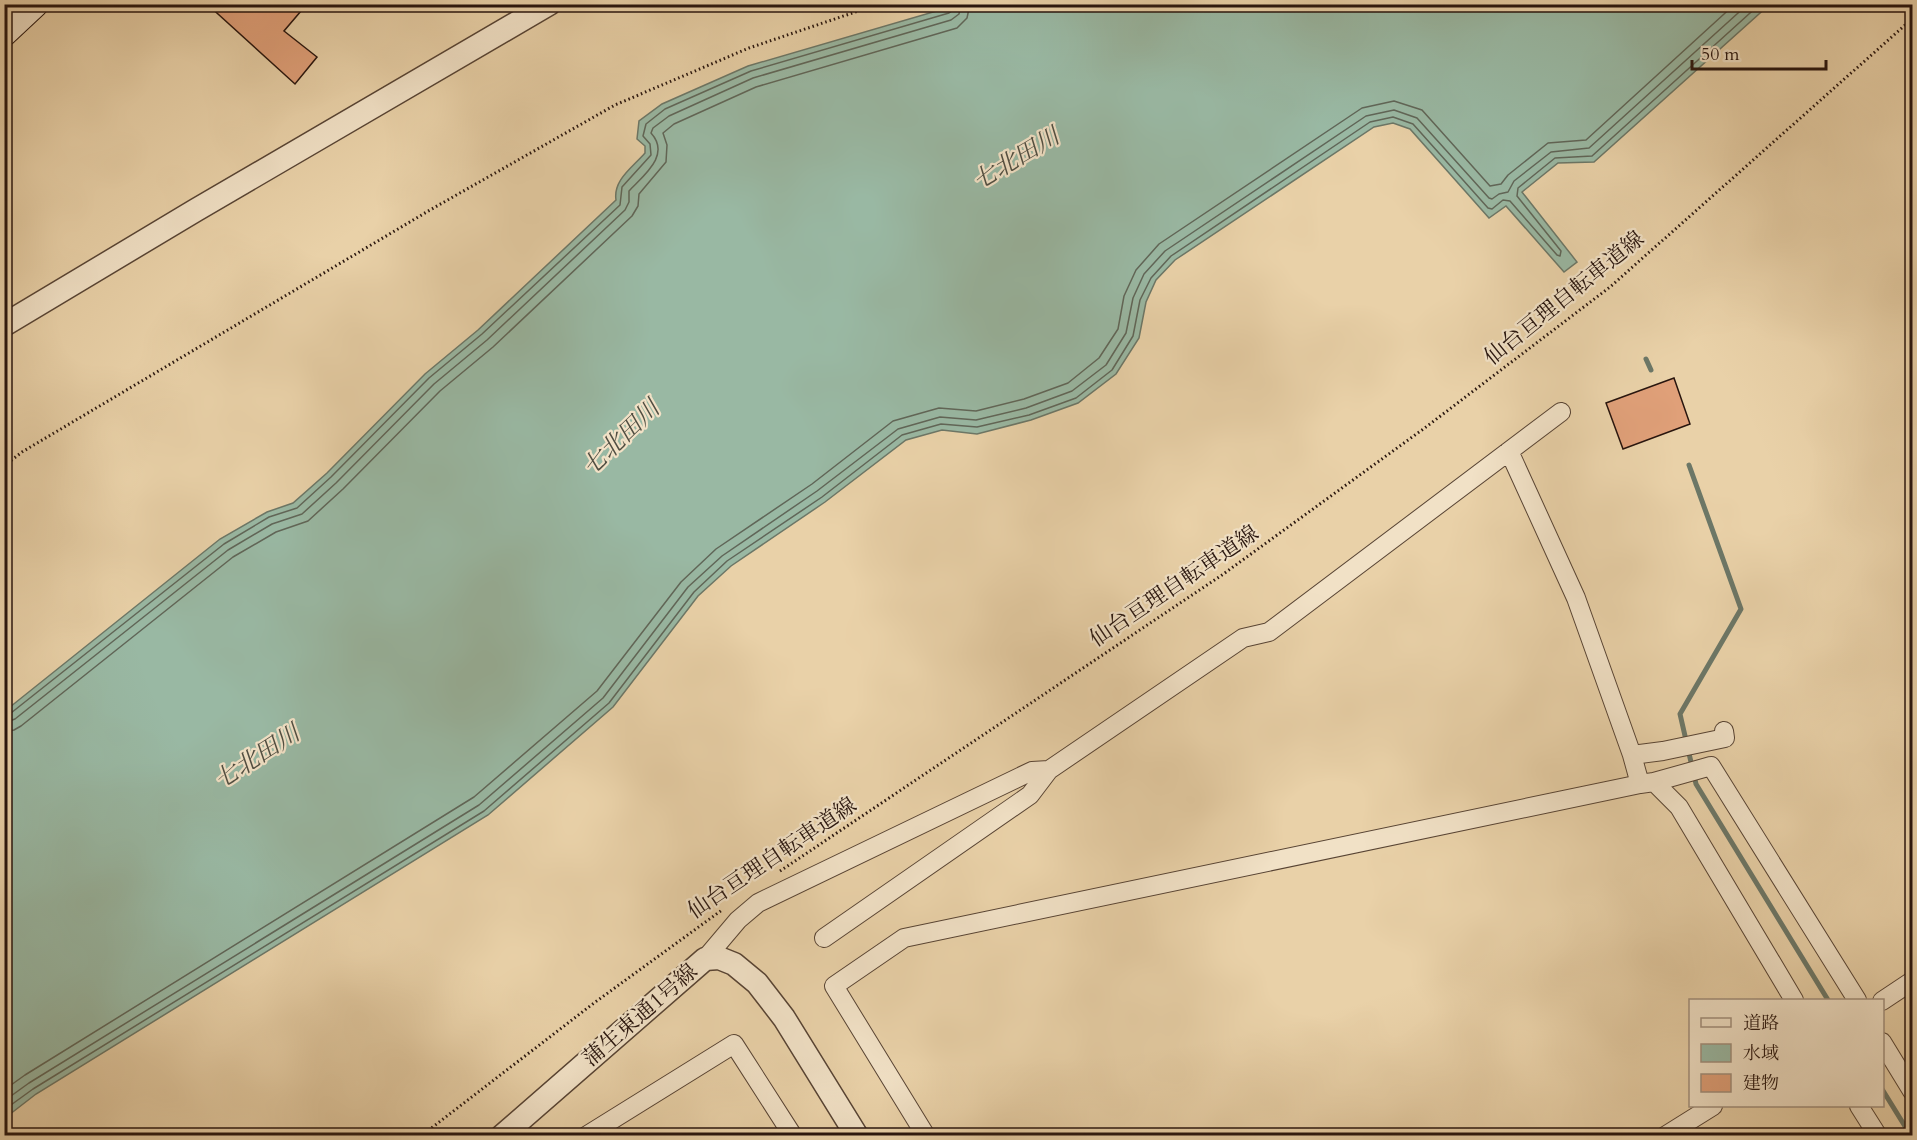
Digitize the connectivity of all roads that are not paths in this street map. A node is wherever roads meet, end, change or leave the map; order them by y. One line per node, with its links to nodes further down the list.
1 (35, 4): 3 (main road)
2 (549, 4): 4 (street)
3 (4, 33)
4 (4, 325)
5 (1561, 412): 6 (street)
6 (1509, 451): 8 (street); 9 (street)
7 (1717, 736): 9 (street)
8 (1048, 770): 10 (street); 11 (street)
9 (1645, 773): 13 (street); 14 (street); 24 (street)
10 (824, 938)
11 (705, 959): 20 (street, 蒲生東通1号線); 23 (street, 蒲生東通1号線)
12 (1912, 981): 15 (street)
13 (1793, 999)
14 (1856, 999)
15 (1884, 999)
16 (1884, 1045): 17 (street)
17 (1912, 1091)
18 (1711, 1107): 25 (street)
19 (1860, 1107): 26 (street)
20 (502, 1136)
21 (586, 1136): 22 (street)
22 (793, 1136)
23 (857, 1136)
24 (927, 1136)
25 (1665, 1136)
26 (1878, 1136)

